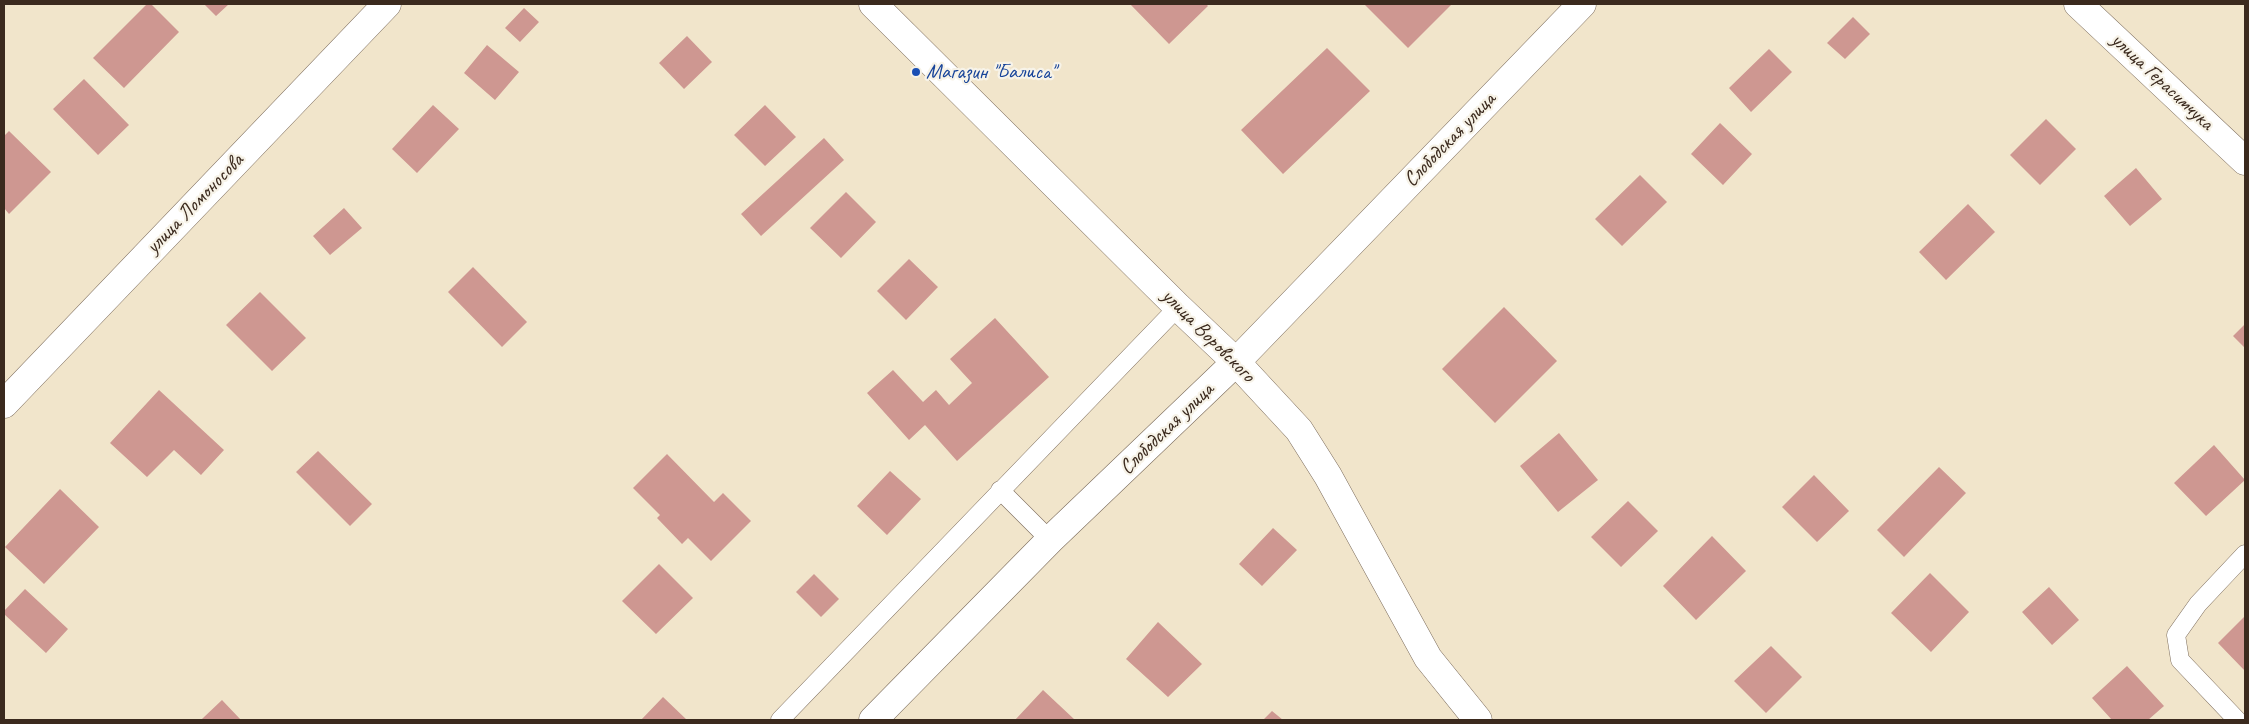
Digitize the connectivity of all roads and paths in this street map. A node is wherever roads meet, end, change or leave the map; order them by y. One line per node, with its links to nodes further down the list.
1 (387, 4): 8 (street, улица Ломоносова)
2 (873, 4): 6 (street, улица Воровского)
3 (1582, 4): 7 (street, Слободская улица)
4 (2078, 4): 5 (street, улица Герасимчука)
5 (2245, 161)
6 (1178, 307): 7 (street, улица Воровского); 9 (lane)
7 (1236, 362): 10 (street, Слободская улица); 14 (street, улица Воровского)
8 (4, 404)
9 (1000, 490): 10 (lane); 12 (lane)
10 (1050, 540): 13 (street, Слободская улица)
11 (2245, 554): 15 (lane)
12 (780, 720)
13 (873, 720)
14 (1478, 720)
15 (2237, 720)

